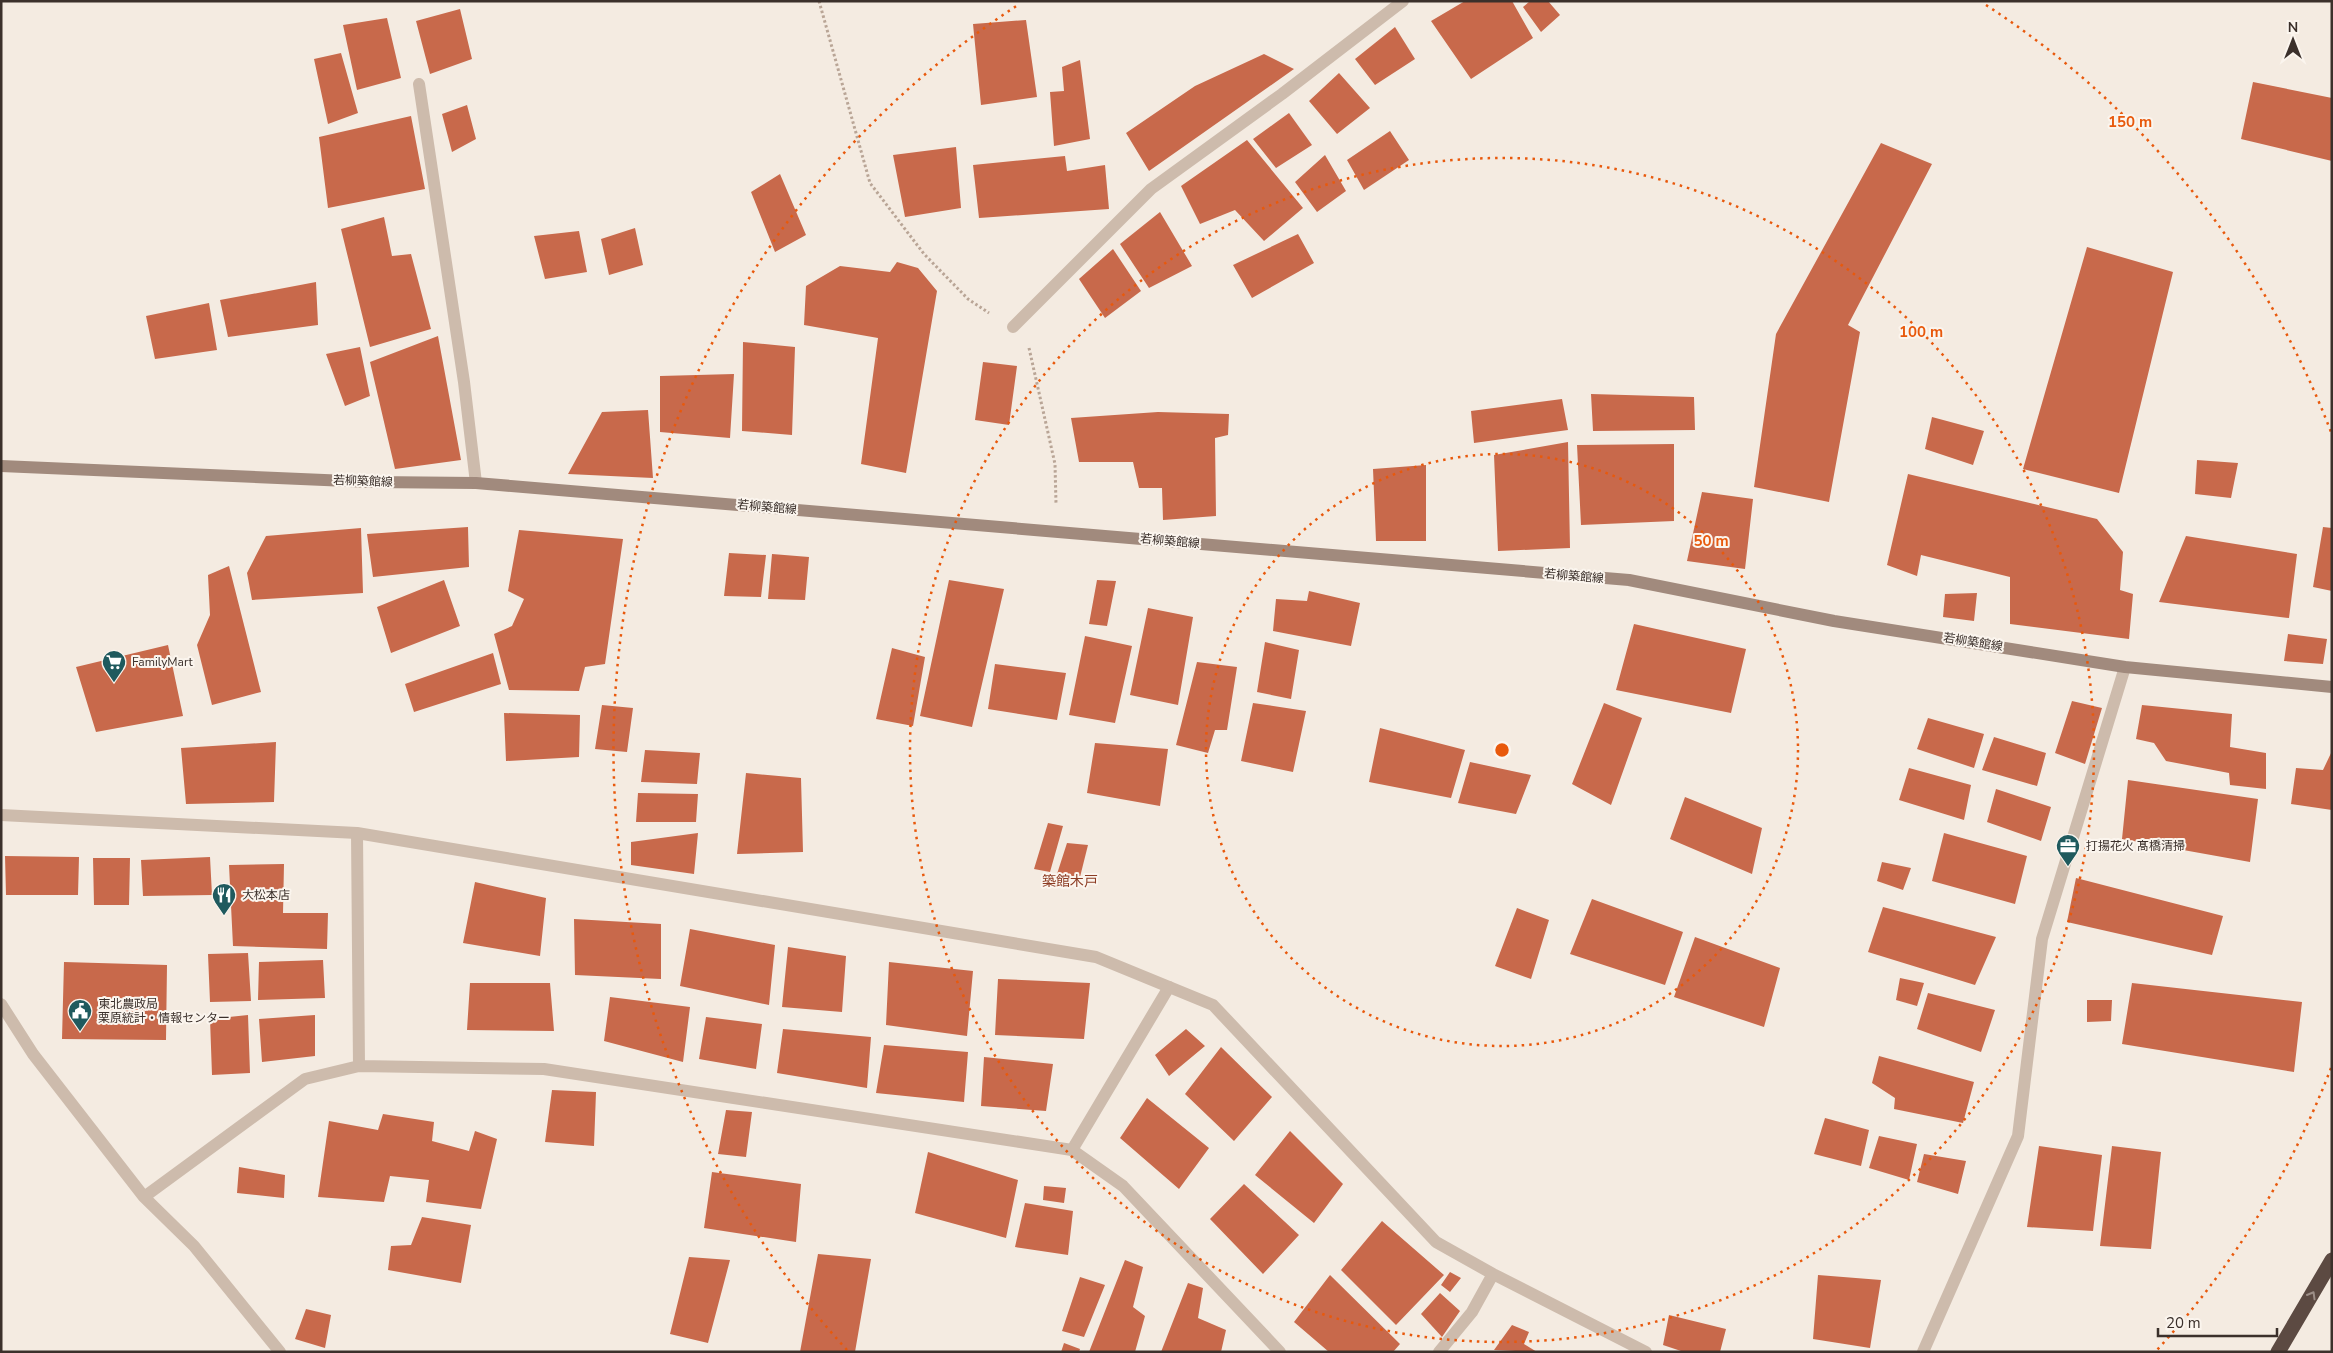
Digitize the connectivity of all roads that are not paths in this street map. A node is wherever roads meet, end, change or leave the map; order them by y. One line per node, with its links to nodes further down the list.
1 (1403, 1): 3 (street)
2 (419, 84): 5 (street)
3 (1013, 327)
4 (1, 466): 5 (main road, 若柳築館線)
5 (476, 482): 6 (main road, 若柳築館線)
6 (2125, 666): 7 (main road, 若柳築館線); 21 (street)
7 (2332, 687)
8 (1, 815): 9 (street)
9 (357, 833): 10 (street); 12 (street)
10 (1169, 987): 13 (street); 16 (street)
11 (1, 1004): 14 (street)
12 (359, 1066): 13 (street); 14 (street)
13 (1072, 1150): 18 (street)
14 (144, 1197): 17 (street)
15 (2332, 1260): 22 (highway, one-way to 15)
16 (1493, 1274): 19 (street); 20 (street)
17 (280, 1352)
18 (1280, 1352)
19 (1439, 1352)
20 (1646, 1352)
21 (1923, 1352)
22 (2278, 1352)

